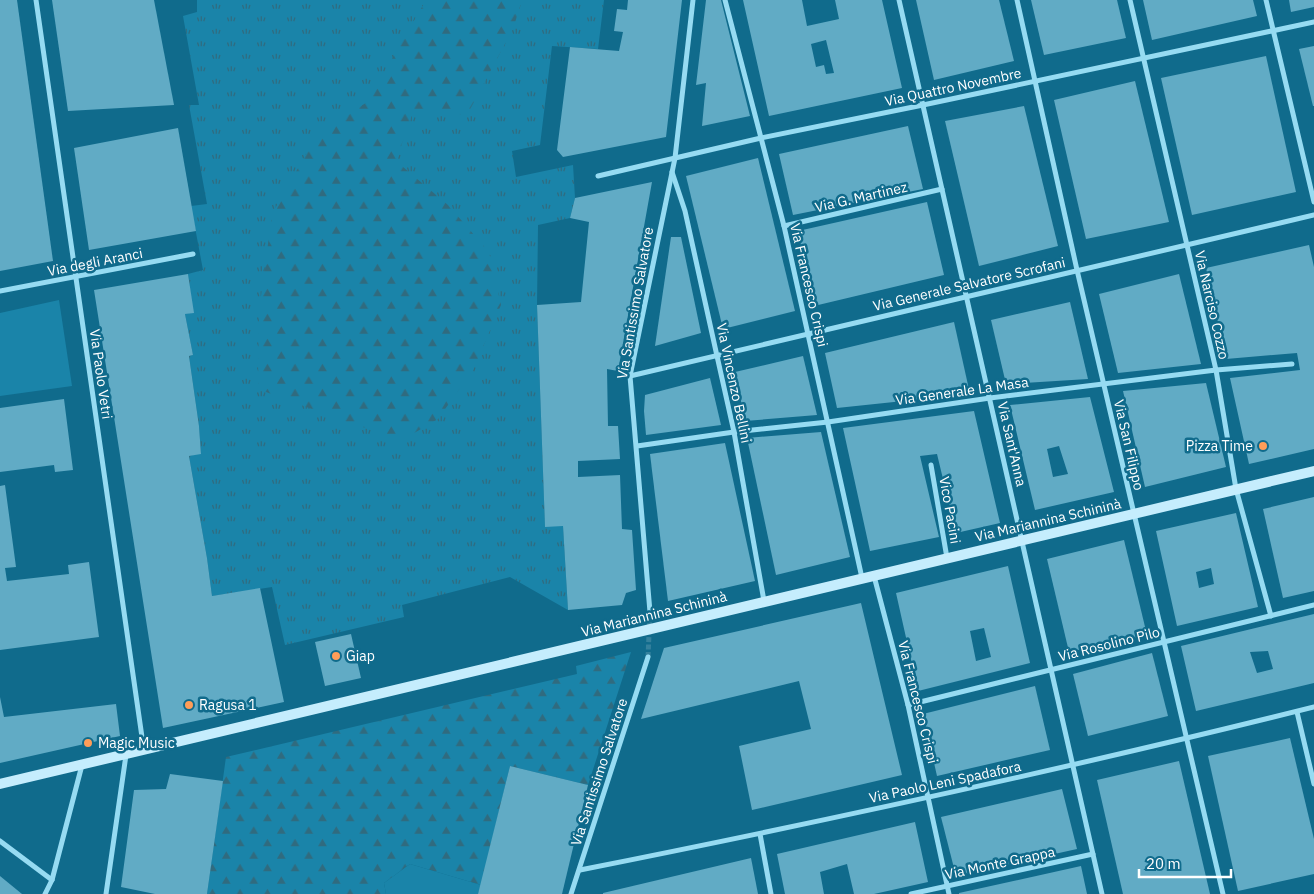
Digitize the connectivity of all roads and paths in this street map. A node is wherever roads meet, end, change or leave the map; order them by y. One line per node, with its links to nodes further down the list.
1 (36, 0): 24 (street, Via Paolo Vetri)
2 (694, 0): 14 (street, Via Santissimo Salvatore)
3 (725, 0): 13 (street, Via Francesco Crispi)
4 (899, 0): 12 (street, Via Sant'Anna)
5 (1017, 0): 11 (street, Via San Filippo)
6 (1130, 0): 10 (street, Via Narciso Cozzo)
7 (1266, 0): 9 (street)
8 (1314, 22): 9 (street, Via Quattro Novembre)
9 (1273, 30): 10 (street, Via Quattro Novembre); 18 (street)
10 (1144, 58): 11 (street, Via Quattro Novembre); 21 (street, Via Narciso Cozzo)
11 (1035, 81): 12 (street, Via Quattro Novembre); 23 (street, Via San Filippo)
12 (923, 105): 13 (street, Via Quattro Novembre); 17 (street, Via Sant'Anna)
13 (761, 138): 14 (street, Via Quattro Novembre); 20 (street, Via Francesco Crispi)
14 (675, 158): 15 (street, Via Santissimo Salvatore); 16 (street, Via Quattro Novembre)
15 (671, 171): 28 (street, Via Vincenzo Bellini); 31 (street, Via Santissimo Salvatore)
16 (598, 176)
17 (942, 190): 20 (street, Via G. Martinez); 26 (street, Via Sant'Anna)
18 (1314, 202)
19 (1314, 215): 21 (street, Via Generale Salvatore Scrofani)
20 (784, 226): 27 (street, Via Francesco Crispi)
21 (1187, 245): 23 (street, Via Generale Salvatore Scrofani); 30 (street, Via Narciso Cozzo)
22 (193, 254): 24 (street, Via degli Aranci)
23 (1077, 270): 26 (street, Via Generale Salvatore Scrofani); 32 (street, Via San Filippo)
24 (76, 277): 25 (street, Via degli Aranci); 56 (street, Via Paolo Vetri)
25 (0, 291)
26 (966, 296): 27 (street, Via Generale Salvatore Scrofani); 33 (street, Via Sant'Anna)
27 (809, 334): 28 (street, Via Generale Salvatore Scrofani); 34 (street, Via Francesco Crispi)
28 (717, 356): 31 (street, Via Generale Salvatore Scrofani); 35 (street, Via Vincenzo Bellini)
29 (1292, 364): 30 (street, Via Generale La Masa)
30 (1216, 370): 32 (street, Via Generale La Masa); 39 (street, Via Narciso Cozzo)
31 (630, 376): 36 (street, Via Santissimo Salvatore)
32 (1104, 384): 33 (street, Via Generale La Masa); 40 (street, Via San Filippo)
33 (990, 398): 34 (street, Via Generale La Masa); 41 (street, Via Sant'Anna)
34 (828, 422): 35 (street, Via Generale La Masa); 44 (street, Via Francesco Crispi)
35 (734, 432): 36 (street, Via Generale La Masa); 45 (street, Via Vincenzo Bellini)
36 (637, 446): 47 (street, Via Santissimo Salvatore)
37 (931, 466): 42 (street, Vico Pacini)
38 (1314, 471): 39 (main road, Via Mariannina Schininà)
39 (1236, 490): 40 (main road, Via Mariannina Schininà); 48 (street, Via Narciso Cozzo)
40 (1134, 514): 41 (main road, Via Mariannina Schininà); 49 (street, Via San Filippo)
41 (1022, 540): 42 (main road, Via Mariannina Schininà); 51 (street, Via Sant'Anna)
42 (946, 558): 43 (main road, Via Mariannina Schininà)
43 (874, 576): 44 (main road, Via Mariannina Schininà); 52 (street, Via Francesco Crispi)
44 (862, 578): 45 (main road, Via Mariannina Schininà)
45 (764, 602): 56 (main road, Via Mariannina Schininà)
46 (1314, 605): 48 (street, Via Rosolino Pilo)
47 (650, 612)
48 (1271, 616): 49 (street, Via Rosolino Pilo)
49 (1164, 642): 51 (street, Via Rosolino Pilo); 55 (street, Via San Filippo)
50 (648, 657): 66 (street, Via Santissimo Salvatore)
51 (1051, 670): 52 (street, Via Rosolino Pilo); 59 (street, Via Sant'Anna)
52 (908, 705): 62 (street, Via Francesco Crispi)
53 (1314, 707): 54 (street, Via Paolo Leni Spadafora)
54 (1297, 712): 55 (street, Via Paolo Leni Spadafora); 61 (street)
55 (1187, 738): 59 (street, Via Paolo Leni Spadafora); 76 (street, Via San Filippo)
56 (144, 751): 57 (main road, Via Mariannina Schininà)
57 (126, 755): 58 (main road, Via Mariannina Schininà); 70 (street)
58 (82, 765): 60 (main road, Via Mariannina Schininà); 67 (street)
59 (1073, 766): 62 (street, Via Paolo Leni Spadafora); 65 (street, Via Sant'Anna)
60 (0, 784)
61 (1314, 784)
62 (928, 798): 63 (street, Via Paolo Leni Spadafora); 68 (street, Via Francesco Crispi)
63 (760, 834): 66 (street, Via Paolo Leni Spadafora); 72 (street)
64 (0, 841): 67 (street)
65 (1093, 854): 68 (street, Via Monte Grappa); 75 (street, Via Sant'Anna)
66 (580, 870): 71 (street, Via Santissimo Salvatore)
67 (52, 880): 69 (street)
68 (948, 886): 73 (street, Via Monte Grappa); 74 (street, Via Francesco Crispi)
69 (45, 894)
70 (106, 894)
71 (571, 894)
72 (772, 894)
73 (911, 894)
74 (949, 894)
75 (1102, 894)
76 (1223, 894)

